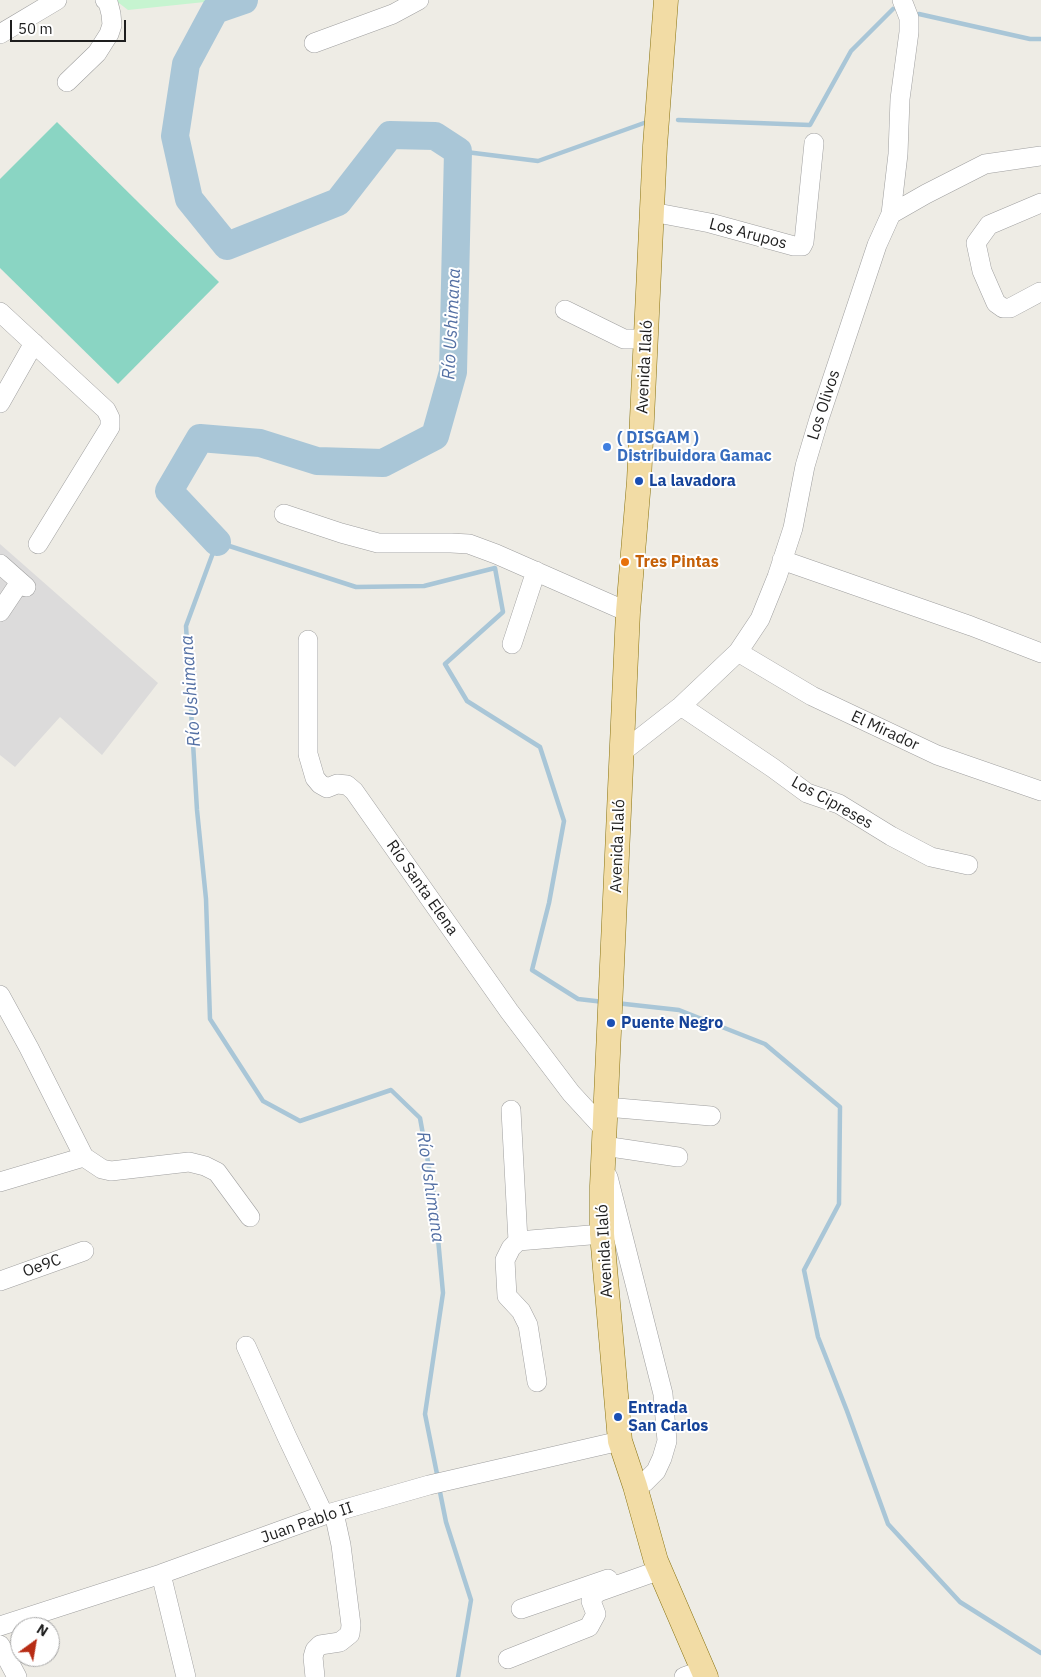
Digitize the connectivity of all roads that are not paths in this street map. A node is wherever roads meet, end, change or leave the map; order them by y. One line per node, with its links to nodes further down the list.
1 (57, 0): 6 (street)
2 (419, 0): 7 (street)
3 (666, 0): 12 (main road, Avenida Ilaló)
4 (902, 0): 13 (street, Los Olivos)
5 (106, 1): 8 (street)
6 (0, 34)
7 (314, 43)
8 (67, 82)
9 (814, 143): 12 (street, Los Arupos)
10 (1041, 156): 13 (street)
11 (1041, 203): 14 (street)
12 (652, 212): 17 (main road, Avenida Ilaló)
13 (892, 214): 22 (street, Los Olivos)
14 (1040, 292)
15 (566, 310): 17 (street)
16 (0, 312): 18 (street)
17 (647, 339): 26 (main road, Avenida Ilaló)
18 (34, 343): 19 (street); 21 (street)
19 (0, 403)
20 (284, 514): 24 (street)
21 (38, 544)
22 (782, 560): 29 (street, Los Olivos); 30 (street)
23 (0, 564): 25 (street)
24 (536, 570): 26 (street); 28 (street)
25 (0, 612)
26 (628, 612): 32 (main road, Avenida Ilaló)
27 (308, 640): 39 (street, Río Santa Elena)
28 (512, 644)
29 (738, 652): 31 (street, Los Olivos); 33 (street, El Mirador)
30 (1041, 653)
31 (681, 706): 32 (street, Los Olivos); 34 (street, Los Cipreses)
32 (621, 753): 36 (main road, Avenida Ilaló)
33 (1041, 791)
34 (968, 865)
35 (0, 995): 41 (street)
36 (606, 1107): 38 (street); 39 (main road, Avenida Ilaló)
37 (511, 1110): 45 (street)
38 (712, 1116)
39 (604, 1146): 40 (street); 44 (main road, Avenida Ilaló); 51 (street)
40 (678, 1156)
41 (84, 1157): 42 (street); 43 (street)
42 (0, 1182)
43 (250, 1217)
44 (602, 1234): 45 (street); 50 (main road, Avenida Ilaló)
45 (518, 1241): 49 (street)
46 (84, 1251): 47 (street, Oe9C)
47 (0, 1281)
48 (246, 1346): 52 (street)
49 (537, 1382)
50 (620, 1441): 51 (main road, Avenida Ilaló); 52 (street, Juan Pablo II)
51 (635, 1486): 53 (main road, Avenida Ilaló)
52 (329, 1514): 54 (street, Juan Pablo II); 62 (street)
53 (658, 1565): 55 (street); 58 (street); 59 (main road, Avenida Ilaló)
54 (161, 1574): 56 (street, Juan Pablo II); 61 (street)
55 (521, 1609)
56 (0, 1626)
57 (0, 1645): 60 (street)
58 (508, 1659)
59 (698, 1674)
60 (17, 1677)
61 (186, 1677)
62 (316, 1677)

